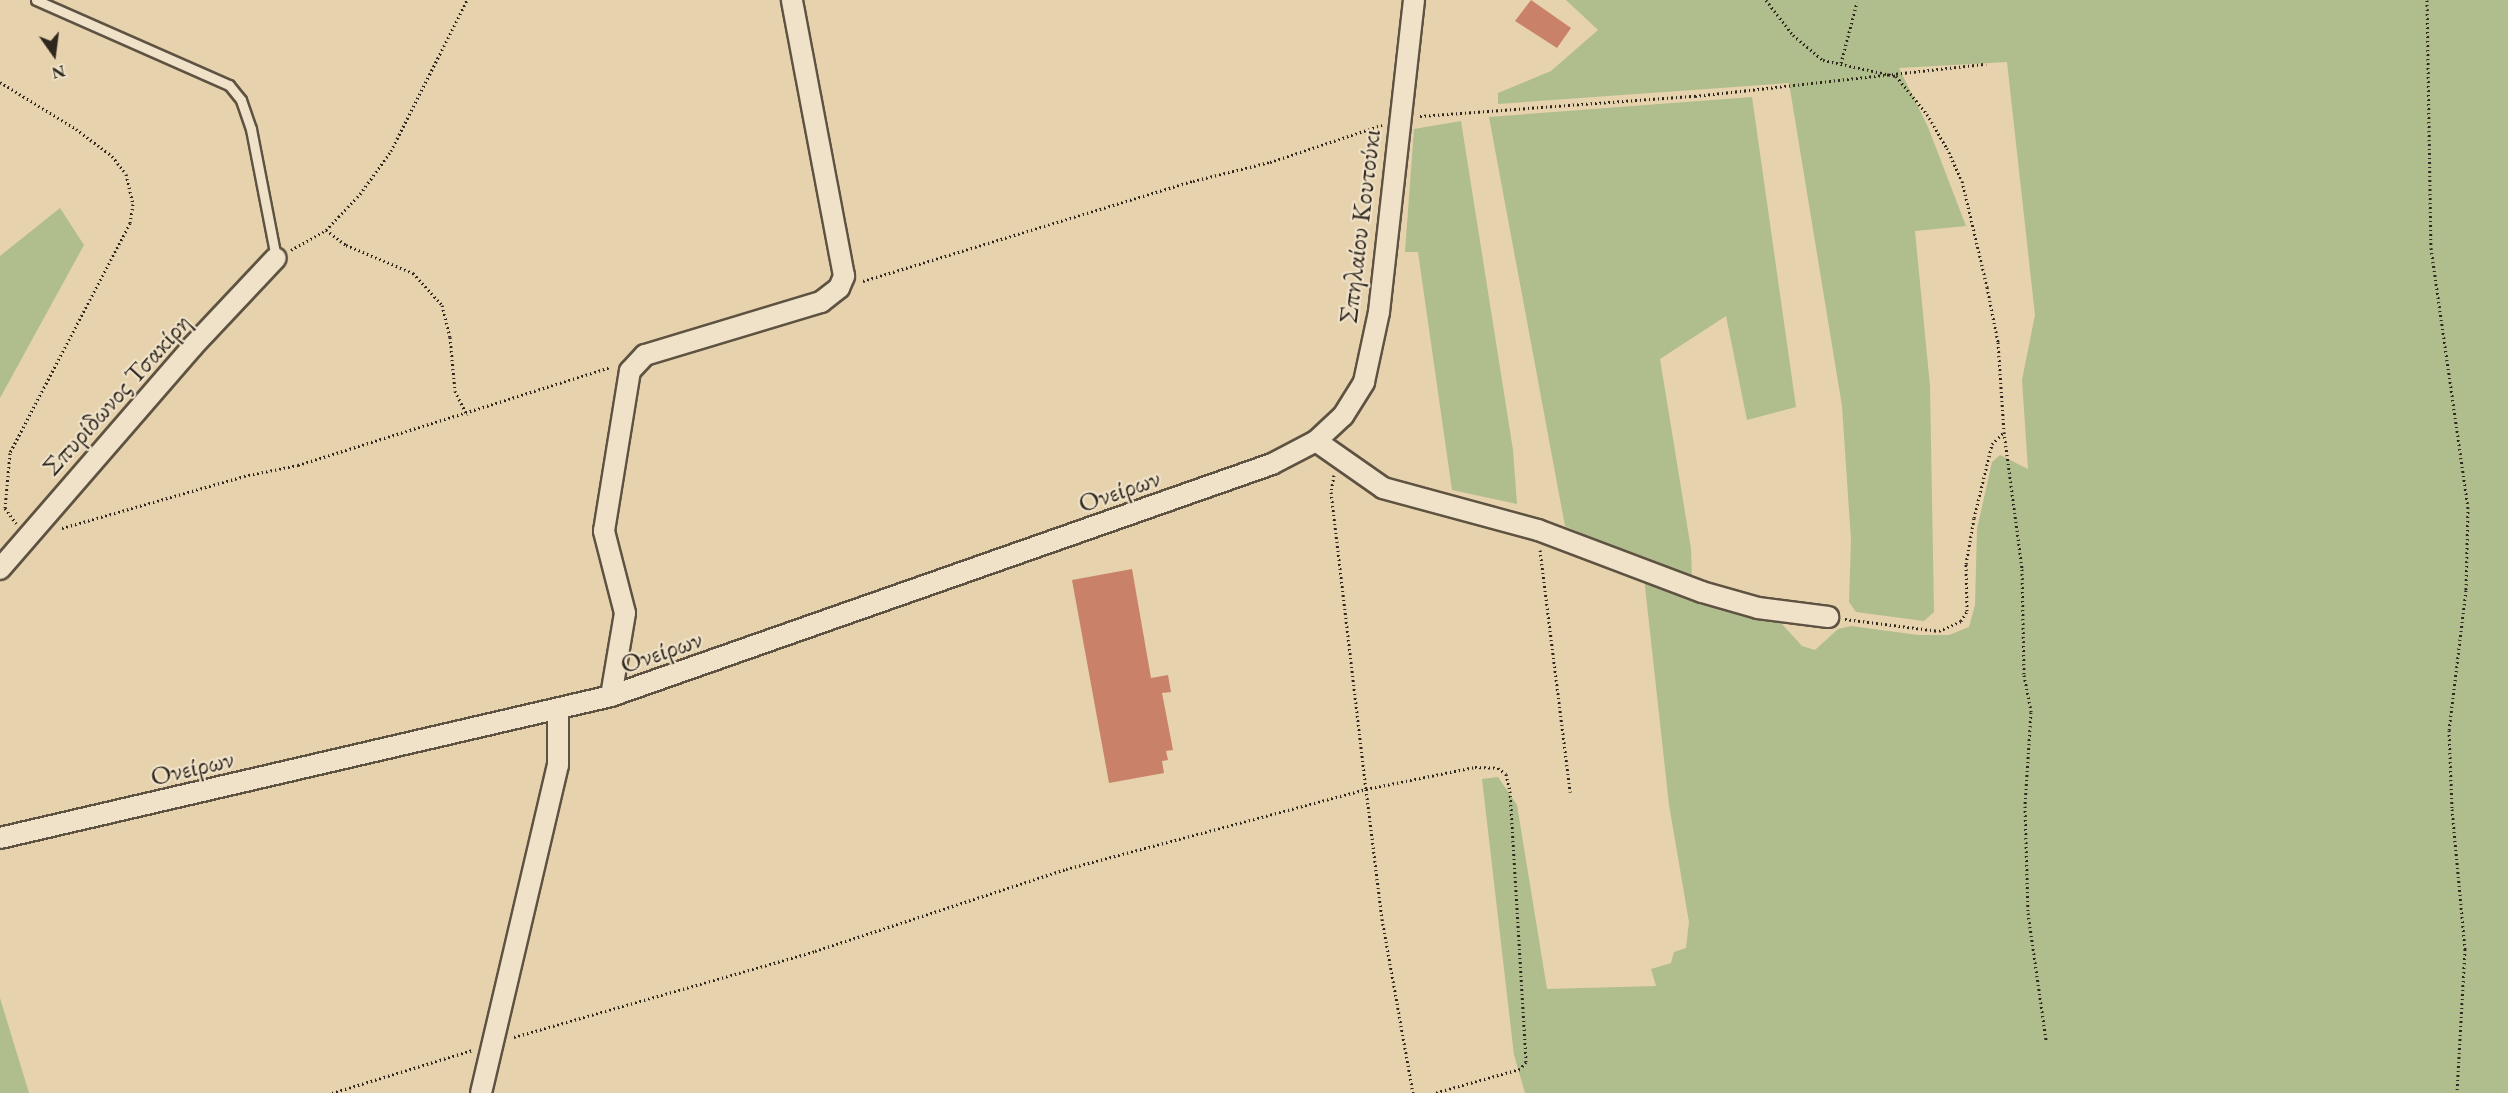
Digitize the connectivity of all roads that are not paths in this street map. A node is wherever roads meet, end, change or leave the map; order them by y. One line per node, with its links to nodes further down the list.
1 (36, 0): 4 (lane)
2 (792, 0): 8 (street)
3 (1414, 0): 5 (street, Σπηλαίου Κουτούκι)
4 (276, 258): 6 (street, Σπυρίδωνος Τσακίρη)
5 (1316, 441): 7 (street); 8 (street, Ονείρων)
6 (0, 570)
7 (1828, 617)
8 (611, 696): 9 (street, Ονείρων)
9 (558, 711): 10 (street, Ονείρων); 11 (street)
10 (0, 838)
11 (481, 1093)

